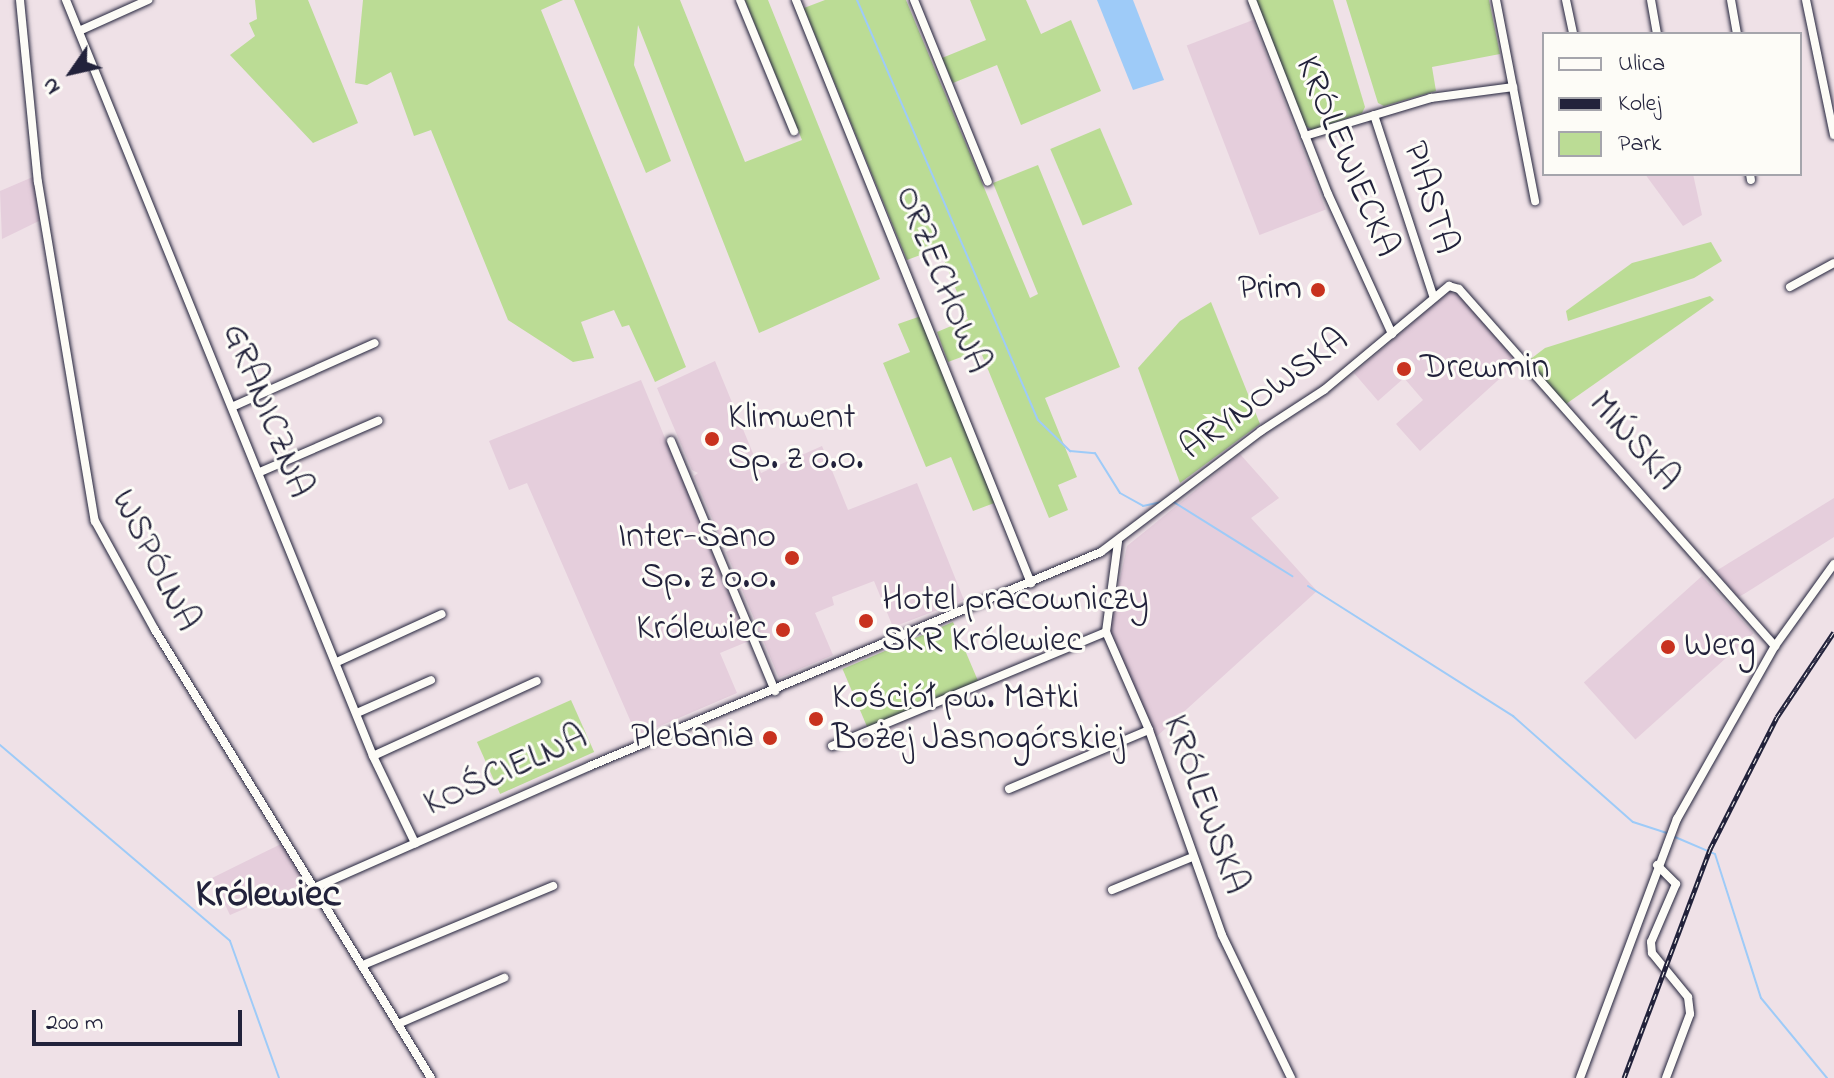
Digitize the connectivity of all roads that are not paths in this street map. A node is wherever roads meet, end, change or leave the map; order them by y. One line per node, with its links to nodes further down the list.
1 (20, 0): 53 (street, WSPÓLNA)
2 (66, 0): 13 (street, GRANICZNA)
3 (148, 0): 13 (street)
4 (740, 0): 19 (street)
5 (796, 0): 36 (street, ORZECHOWA)
6 (914, 0): 22 (street)
7 (1252, 0): 21 (street, KRÓLEWIECKA)
8 (1496, 0): 17 (street)
9 (1566, 0): 14 (street)
10 (1651, 0): 15 (street)
11 (1731, 0): 16 (street)
12 (1806, 0): 20 (street)
13 (79, 31): 30 (street, GRANICZNA)
14 (1573, 32)
15 (1657, 32)
16 (1737, 32)
17 (1513, 87): 18 (street); 23 (street)
18 (1374, 115): 21 (street); 27 (street, PIASTA)
19 (794, 131)
20 (1834, 135)
21 (1305, 136): 28 (street, KRÓLEWIECKA)
22 (988, 182)
23 (1535, 201)
24 (1834, 263): 25 (street)
25 (1790, 287)
26 (1443, 289): 27 (street, ARYNOWSKA); 39 (street, MIŃSKA)
27 (1433, 296): 28 (street, ARYNOWSKA)
28 (1392, 334): 34 (street, ARYNOWSKA)
29 (375, 343): 30 (street)
30 (234, 406): 33 (street, GRANICZNA)
31 (378, 421): 33 (street)
32 (671, 441): 43 (street)
33 (260, 472): 40 (street, GRANICZNA)
34 (1118, 542): 36 (street, KOŚCIELNA); 38 (street)
35 (1834, 564): 39 (street)
36 (1031, 583): 43 (street, KOŚCIELNA)
37 (442, 614): 40 (street)
38 (1106, 632): 45 (street, KRÓLEWSKA); 46 (street)
39 (1775, 646): 51 (street)
40 (337, 662): 44 (street, GRANICZNA)
41 (431, 680): 44 (street)
42 (537, 681): 47 (street)
43 (775, 691): 49 (street, KOŚCIELNA)
44 (357, 713): 47 (street, GRANICZNA)
45 (1149, 730): 48 (street); 50 (street, KRÓLEWSKA)
46 (832, 746)
47 (373, 756): 49 (street, GRANICZNA)
48 (1009, 789)
49 (415, 843): 53 (street, KOŚCIELNA)
50 (1190, 858): 54 (street); 59 (street, KRÓLEWSKA)
51 (1657, 865): 60 (street); 61 (street)
52 (553, 886): 55 (street)
53 (316, 887): 55 (street, WSPÓLNA)
54 (1112, 890)
55 (363, 965): 57 (street, WSPÓLNA)
56 (504, 978): 57 (street)
57 (398, 1024): 58 (street, WSPÓLNA)
58 (431, 1078)
59 (1291, 1078)
60 (1580, 1078)
61 (1666, 1078)

